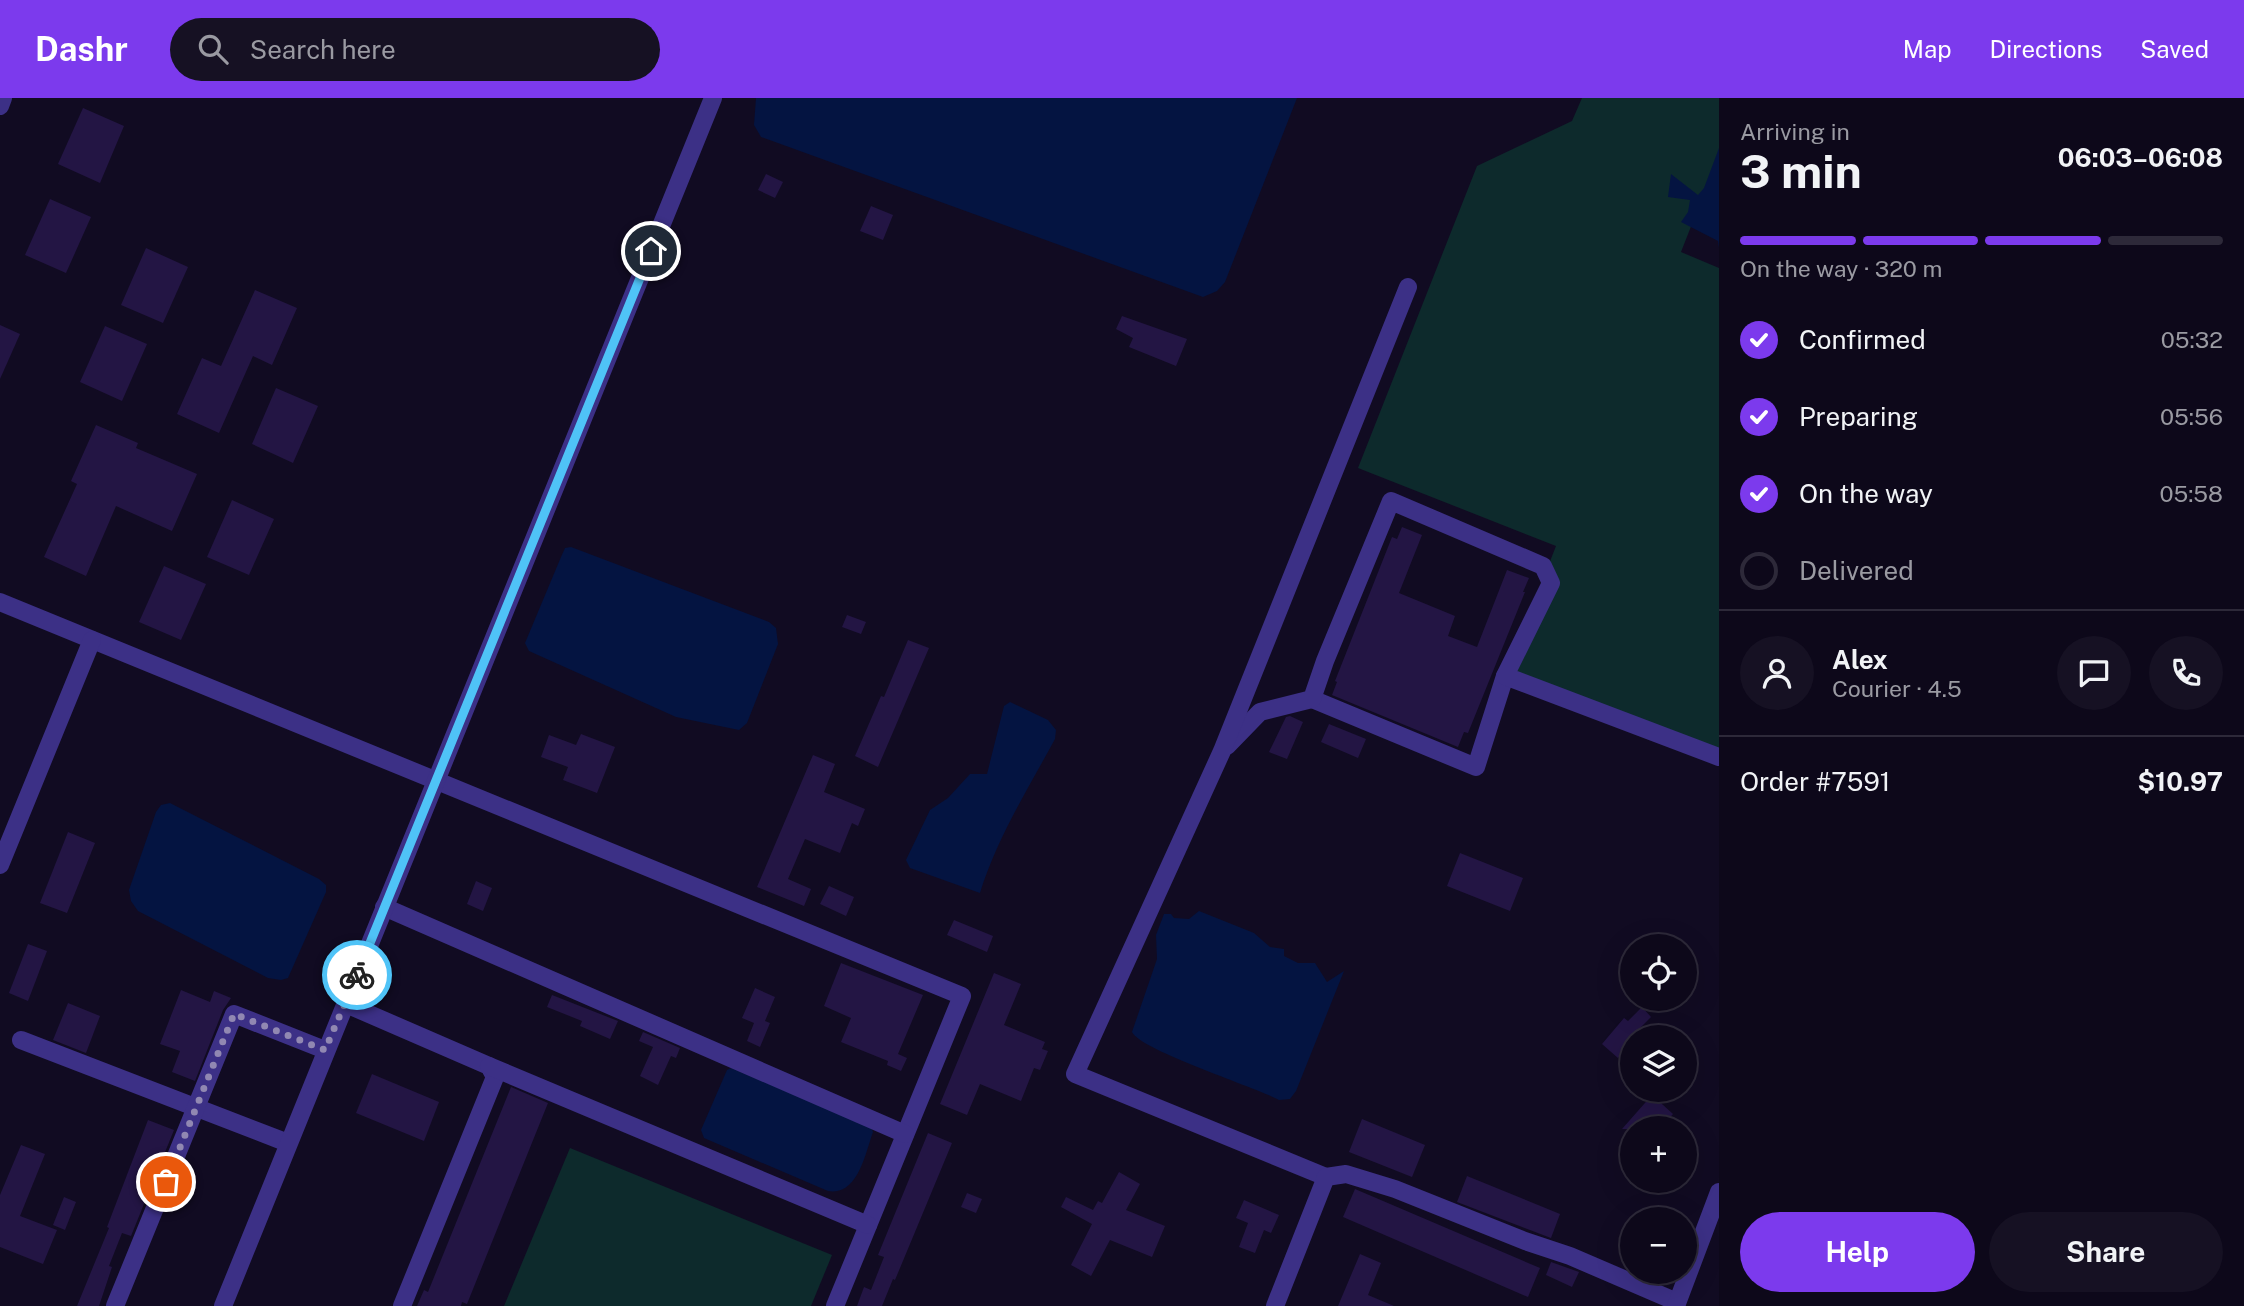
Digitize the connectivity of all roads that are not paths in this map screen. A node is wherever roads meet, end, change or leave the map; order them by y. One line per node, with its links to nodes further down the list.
1 (3, 98): 3 (street)
2 (713, 98): 11 (street)
3 (0, 106)
4 (1408, 287): 9 (street)
5 (0, 602): 6 (street)
6 (92, 640): 11 (street); 12 (street)
7 (1505, 676): 8 (street); 8 (street); 10 (street)
8 (1312, 699): 9 (street)
9 (1222, 751): 21 (street)
10 (1719, 757)
11 (435, 780): 13 (street); 19 (street)
12 (0, 865)
13 (384, 907): 14 (street); 19 (street)
14 (345, 1004): 16 (street); 17 (street)
15 (21, 1040): 18 (street)
16 (325, 1050): 18 (street); 20 (street)
17 (489, 1066): 23 (street); 27 (street)
18 (196, 1108): 20 (street); 25 (street)
19 (905, 1134): 23 (street)
20 (288, 1143): 26 (street)
21 (1326, 1177): 24 (street); 29 (street)
22 (1718, 1200): 24 (street)
23 (868, 1225): 28 (street)
24 (1676, 1304)
25 (115, 1306)
26 (223, 1306)
27 (402, 1306)
28 (835, 1306)
29 (1275, 1306)

